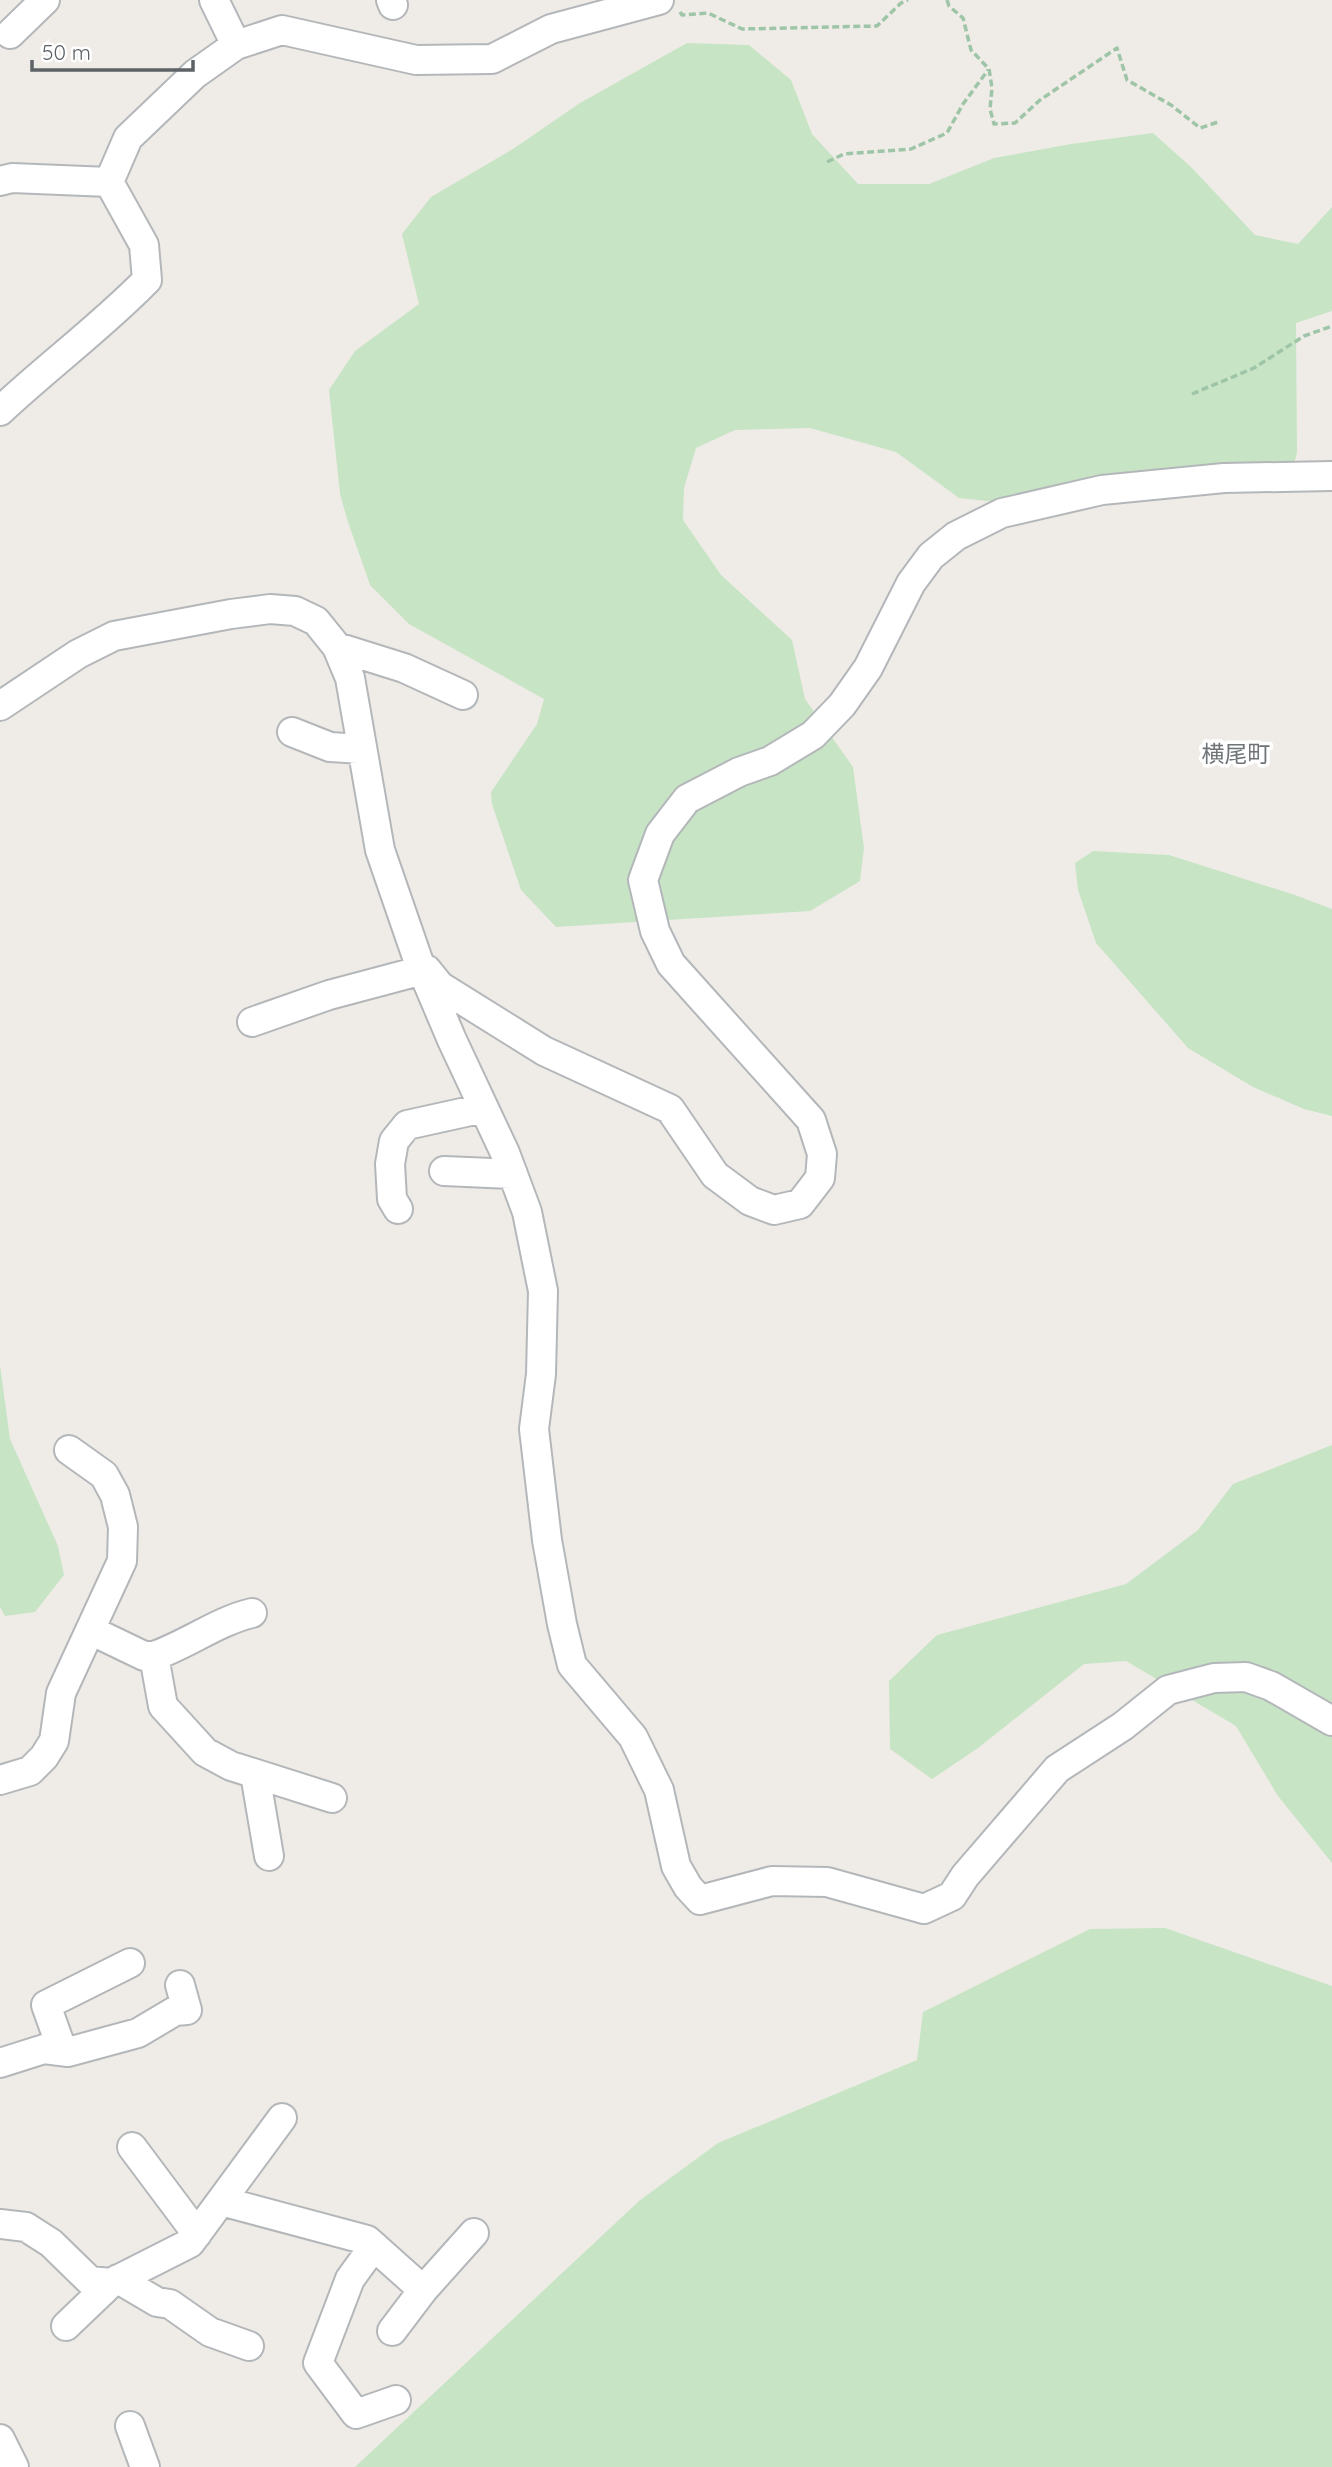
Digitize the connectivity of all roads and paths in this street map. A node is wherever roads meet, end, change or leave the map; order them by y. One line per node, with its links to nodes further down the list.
1 (45, 0): 6 (street)
2 (214, 0): 7 (street)
3 (908, 0): 5 (path)
4 (947, 0): 8 (path)
5 (655, 3): 7 (street)
6 (10, 34)
7 (236, 45): 12 (street)
8 (989, 69): 9 (path); 10 (path)
9 (1218, 122)
10 (827, 162)
11 (0, 181): 12 (street)
12 (110, 182): 15 (street)
13 (1332, 326): 14 (path)
14 (1192, 394)
15 (0, 411)
16 (1332, 476): 22 (street)
17 (337, 647): 18 (street); 19 (street); 21 (street)
18 (463, 695)
19 (0, 706)
20 (292, 732): 21 (street)
21 (362, 749): 22 (street)
22 (421, 965): 23 (street); 24 (street)
23 (252, 1022)
24 (484, 1108): 26 (street); 27 (street)
25 (444, 1171): 26 (street)
26 (513, 1174): 32 (street)
27 (398, 1209)
28 (69, 1450): 30 (street)
29 (252, 1613): 31 (street)
30 (90, 1630): 31 (street); 34 (street)
31 (154, 1656): 33 (street)
32 (1332, 1721)
33 (254, 1774): 35 (street); 36 (street)
34 (0, 1780)
35 (332, 1798)
36 (269, 1856)
37 (130, 1963): 39 (street)
38 (180, 1985): 39 (street)
39 (44, 2049): 40 (street)
40 (0, 2063)
41 (282, 2118): 43 (street)
42 (131, 2147): 46 (street)
43 (221, 2201): 46 (street); 47 (street)
44 (0, 2224): 48 (street)
45 (474, 2233): 49 (street)
46 (197, 2234): 48 (street)
47 (374, 2246): 49 (street); 53 (street)
48 (114, 2281): 50 (street); 52 (street)
49 (423, 2290): 51 (street)
50 (66, 2326)
51 (392, 2331)
52 (249, 2346)
53 (396, 2400)
54 (130, 2426): 57 (street)
55 (0, 2439): 56 (street)
56 (14, 2467)
57 (145, 2467)

